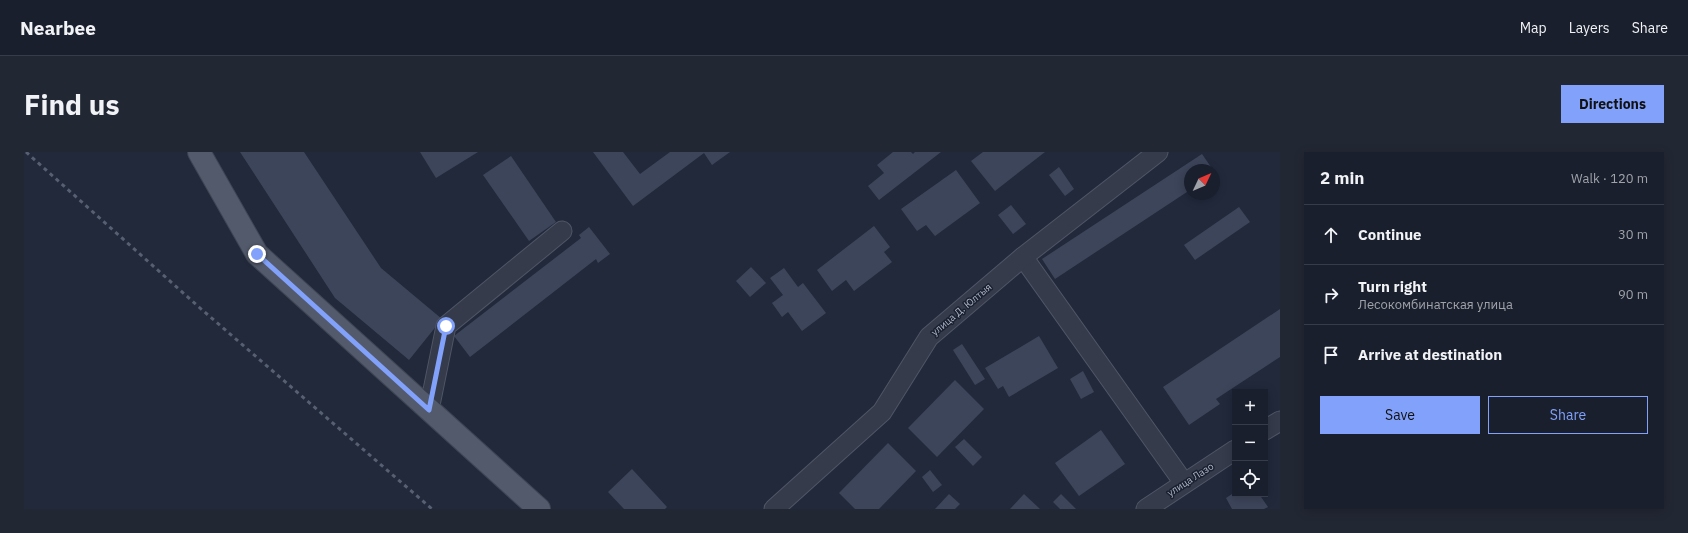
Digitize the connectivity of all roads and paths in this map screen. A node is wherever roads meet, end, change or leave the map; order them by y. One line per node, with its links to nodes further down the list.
1 (199, 152): 5 (main road)
2 (1158, 152): 4 (street, улица Д. Юлтыя)
3 (562, 231): 5 (street)
4 (1023, 257): 9 (street); 11 (street, улица Д. Юлтыя)
5 (429, 410): 10 (main road)
6 (1280, 421): 7 (street)
7 (1268, 428)
8 (1232, 452): 9 (street, улица Лазо)
9 (1184, 483): 12 (street, улица Лазо)
10 (539, 509)
11 (774, 509)
12 (1146, 509)

